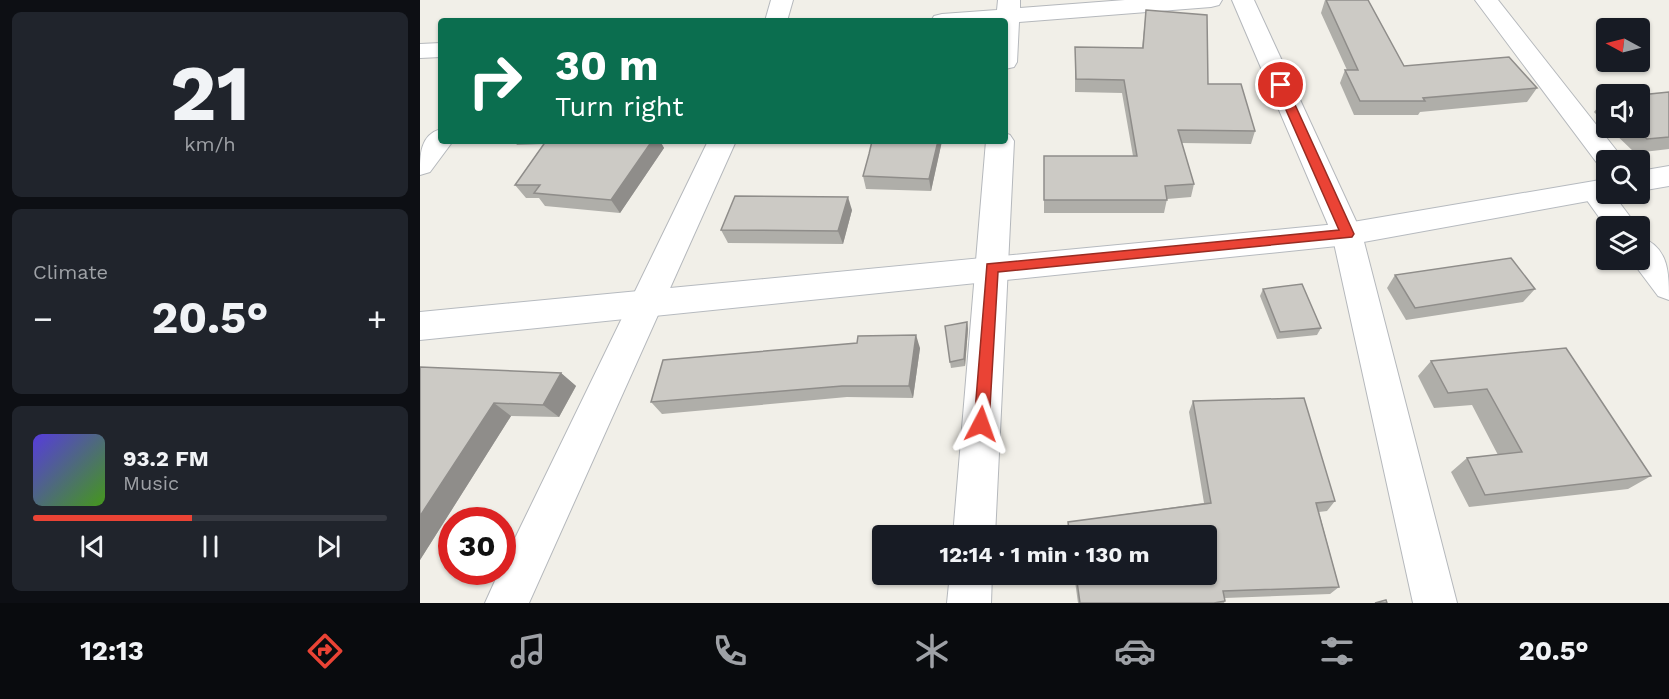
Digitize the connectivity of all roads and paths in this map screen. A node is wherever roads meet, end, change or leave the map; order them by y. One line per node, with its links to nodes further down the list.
1 (782, 0): 6 (street)
2 (1211, 0): 5 (street)
3 (1243, 0): 18 (street)
4 (1486, 0): 13 (street)
5 (1009, 9): 7 (street)
6 (777, 18)
7 (959, 18)
8 (438, 50): 9 (street)
9 (420, 51)
10 (438, 142): 14 (street)
11 (721, 144): 22 (street)
12 (1000, 144): 20 (street)
13 (1602, 150)
14 (420, 165)
15 (1669, 176): 16 (street)
16 (1650, 179)
17 (1596, 192): 18 (street)
18 (1347, 234): 20 (street); 28 (street)
19 (1650, 262): 21 (street)
20 (992, 268): 22 (street); 24 (street)
21 (1669, 288)
22 (647, 303): 23 (street); 26 (street)
23 (420, 326)
24 (975, 525)
25 (970, 585): 27 (street)
26 (507, 603)
27 (969, 603)
28 (1435, 603)

